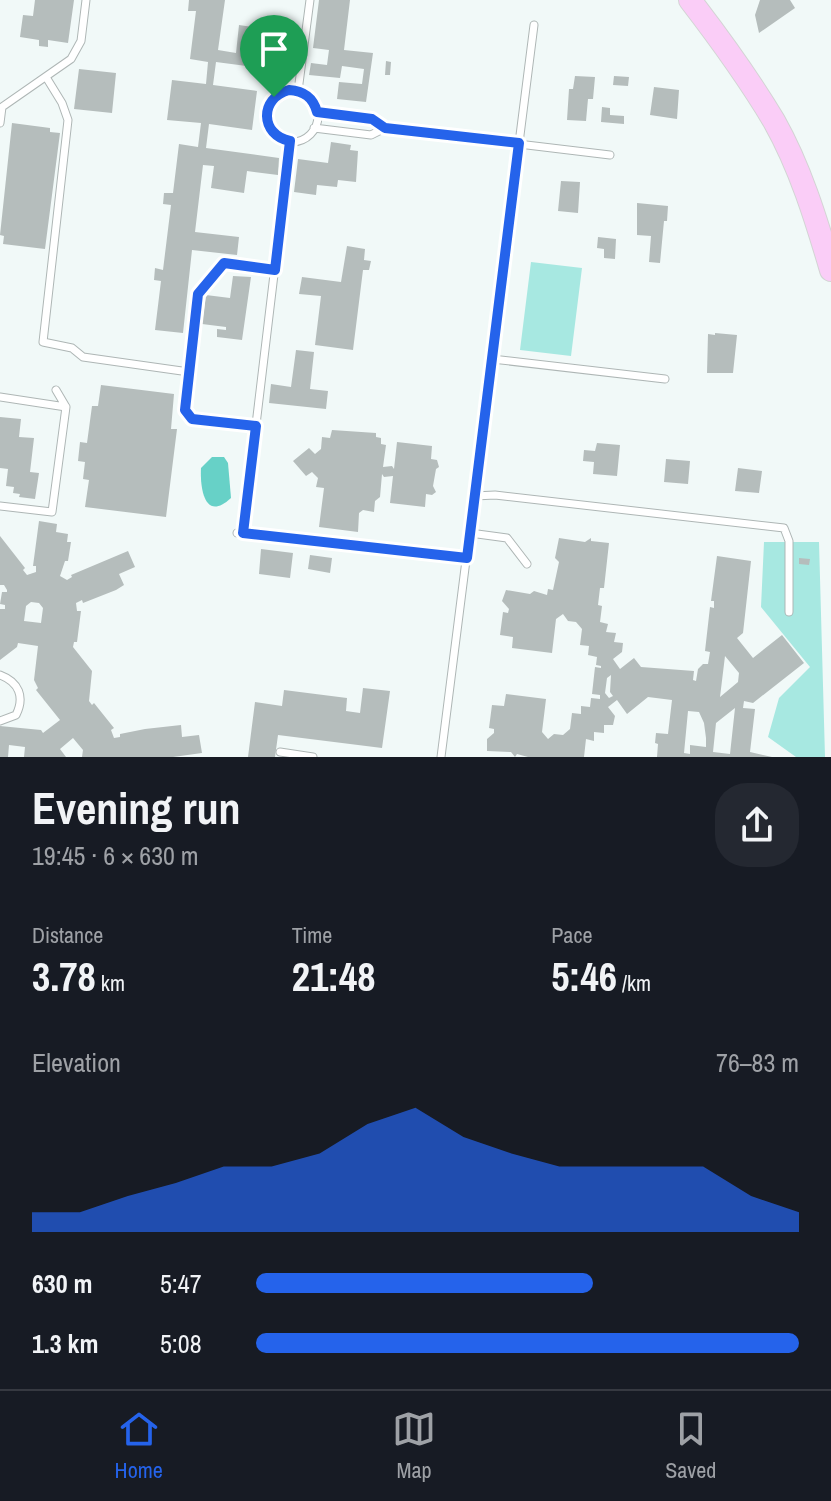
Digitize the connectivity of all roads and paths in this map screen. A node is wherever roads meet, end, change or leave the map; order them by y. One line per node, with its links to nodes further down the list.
1 (86, 0): 5 (lane)
2 (310, 0): 6 (lane)
3 (690, 0): 16 (main road)
4 (534, 25): 13 (lane)
5 (46, 77): 7 (lane); 18 (lane)
6 (298, 91): 8 (lane); 12 (lane)
7 (1, 108): 9 (lane)
8 (317, 112): 10 (lane); 11 (lane)
9 (0, 123)
10 (314, 128): 11 (lane); 12 (lane)
11 (385, 128): 13 (lane)
12 (290, 141): 15 (lane)
13 (519, 143): 14 (lane); 17 (lane)
14 (610, 155)
15 (275, 270): 18 (lane); 23 (lane)
16 (831, 270)
17 (492, 359): 19 (lane); 24 (lane)
18 (189, 372): 23 (lane)
19 (665, 379)
20 (56, 390): 22 (lane)
21 (0, 397): 22 (lane)
22 (66, 407): 25 (lane)
23 (256, 426): 27 (lane)
24 (475, 496): 26 (lane); 29 (lane)
25 (0, 506)
26 (470, 533): 27 (lane); 28 (lane)
27 (467, 558): 34 (lane)
28 (527, 564)
29 (789, 612)
30 (0, 675): 31 (lane)
31 (0, 721)
32 (280, 752): 33 (lane)
33 (313, 757)
34 (441, 757)

